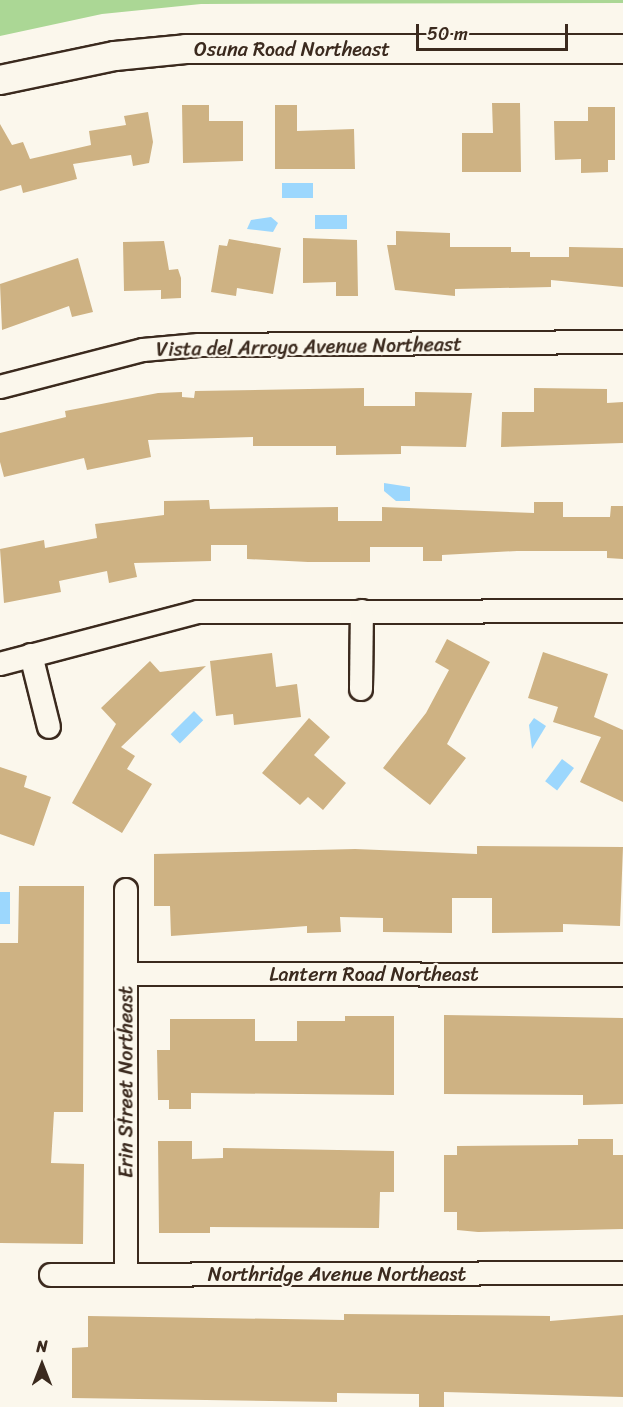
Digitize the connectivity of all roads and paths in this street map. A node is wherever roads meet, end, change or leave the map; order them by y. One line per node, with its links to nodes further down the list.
1 (623, 49): 2 (street, Osuna Road Northeast)
2 (0, 80)
3 (623, 342): 4 (street, Vista del Arroyo Avenue Northeast)
4 (0, 387)
5 (362, 611): 6 (street); 7 (street); 9 (street)
6 (623, 611)
7 (31, 655): 8 (street); 10 (street)
8 (0, 664)
9 (361, 689)
10 (49, 727)
11 (126, 890): 12 (street, Erin Street Northeast)
12 (126, 974): 13 (street, Lantern Road Northeast); 16 (street, Erin Street Northeast)
13 (623, 975)
14 (623, 1273): 16 (street, Northridge Avenue Northeast)
15 (51, 1275): 16 (street, Northridge Avenue Northeast)
16 (126, 1275)

